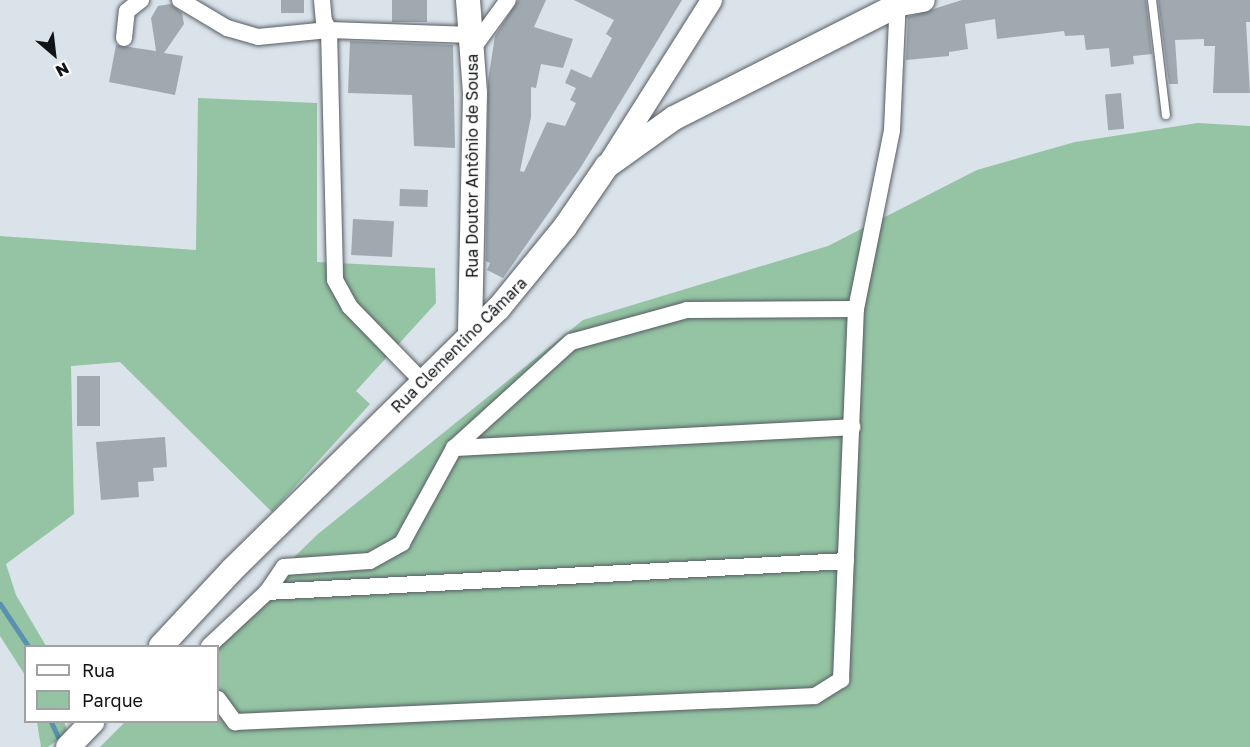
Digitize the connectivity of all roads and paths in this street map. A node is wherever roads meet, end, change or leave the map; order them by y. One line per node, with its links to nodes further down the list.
1 (141, 0): 10 (street)
2 (180, 0): 9 (street)
3 (322, 0): 9 (street)
4 (468, 0): 11 (main road, Rua Doutor Antônio de Sousa)
5 (508, 0): 11 (street)
6 (711, 0): 13 (street)
7 (1152, 0): 12 (lane)
8 (907, 1): 13 (main road, Rua Clementino Câmara); 14 (street)
9 (329, 30): 11 (street); 16 (street)
10 (124, 38)
11 (472, 42): 15 (main road, Rua Doutor Antônio de Sousa)
12 (1166, 115)
13 (606, 166): 15 (main road, Rua Clementino Câmara)
14 (856, 309): 17 (street); 18 (street)
15 (470, 333): 16 (main road, Rua Clementino Câmara)
16 (423, 382): 21 (main road, Rua Clementino Câmara)
17 (852, 427): 18 (street); 19 (street)
18 (454, 448): 20 (street)
19 (846, 561): 20 (street); 23 (street)
20 (267, 592): 22 (street)
21 (162, 645)
22 (210, 645)
23 (219, 700)
24 (91, 723): 25 (main road)
25 (68, 747)

